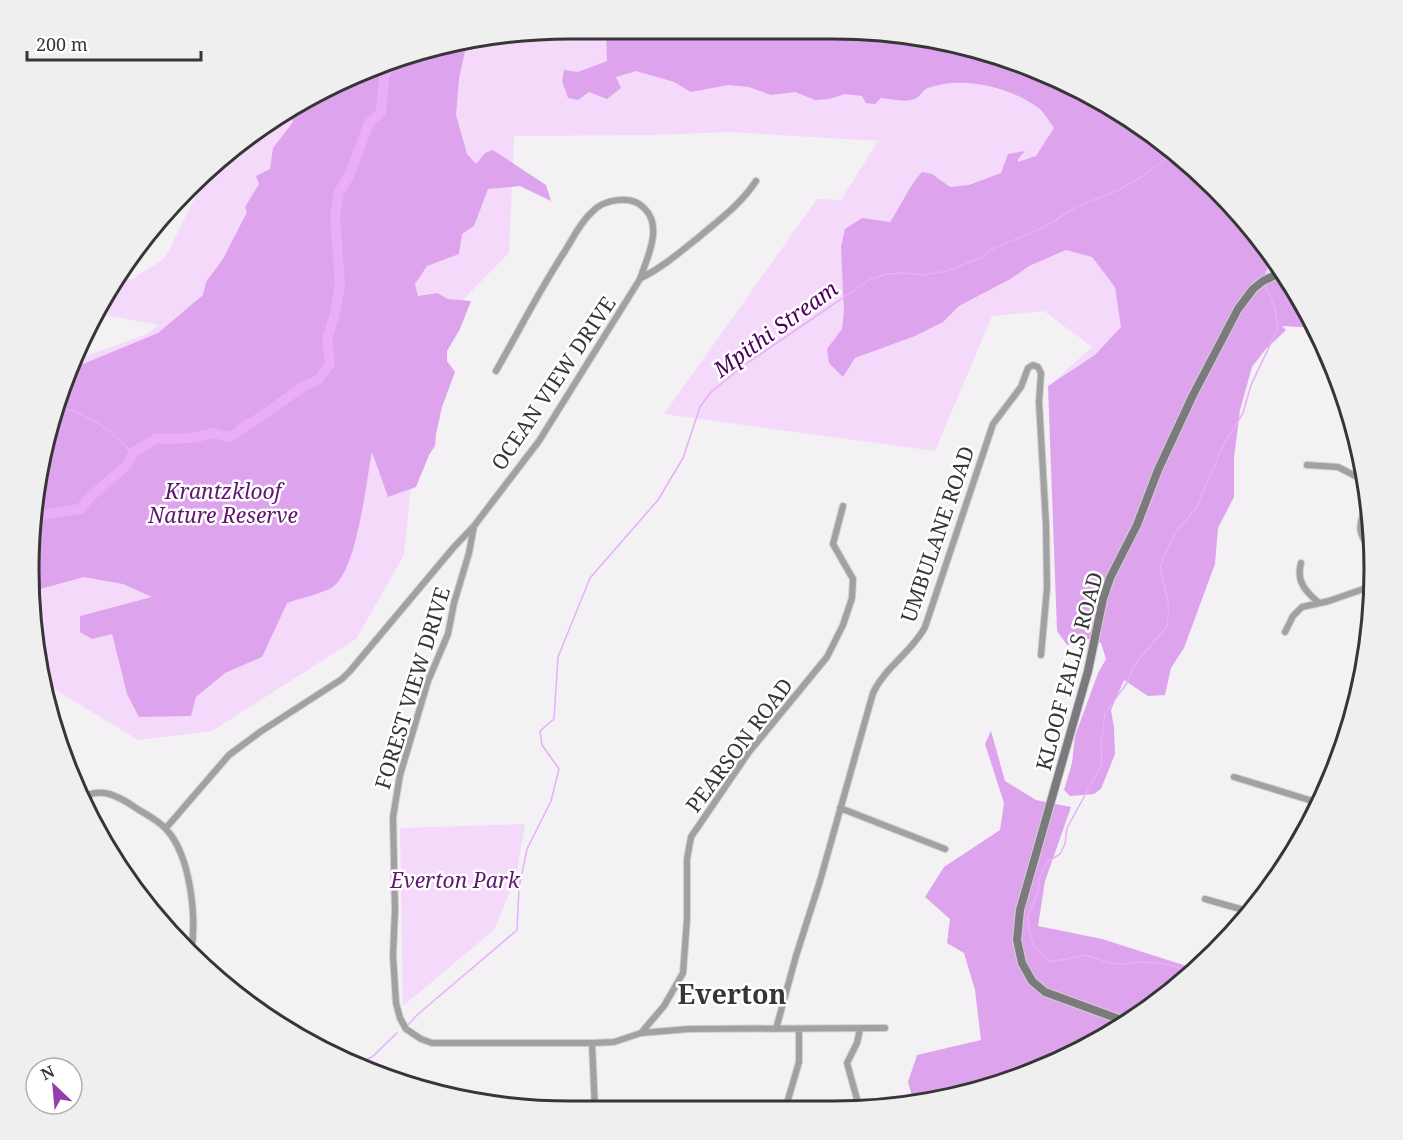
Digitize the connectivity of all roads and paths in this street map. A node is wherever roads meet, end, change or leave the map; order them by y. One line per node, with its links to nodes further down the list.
1 (756, 181): 3 (street)
2 (1275, 275): 25 (main road, KLOOF FALLS ROAD)
3 (640, 279): 4 (street, OCEAN VIEW DRIVE); 9 (street, OCEAN VIEW DRIVE)
4 (496, 371)
5 (1307, 465): 6 (street)
6 (1355, 476)
7 (843, 506): 30 (street, PEARSON ROAD)
8 (1361, 520): 10 (street)
9 (474, 526): 20 (street, OCEAN VIEW DRIVE); 31 (street, FOREST VIEW DRIVE)
10 (1363, 540)
11 (1301, 563): 13 (street)
12 (1363, 589): 13 (street)
13 (1317, 602): 14 (street)
14 (1285, 632)
15 (1041, 655): 19 (street, UMBULANE ROAD)
16 (1234, 777): 18 (street)
17 (89, 794): 20 (street)
18 (1311, 801)
19 (840, 808): 21 (street); 26 (street, UMBULANE ROAD)
20 (166, 828): 24 (street)
21 (945, 849)
22 (1205, 899): 23 (street)
23 (1241, 909)
24 (192, 942)
25 (1117, 1018)
26 (776, 1029): 27 (street); 30 (street)
27 (798, 1029): 28 (street); 34 (street)
28 (860, 1029): 29 (street); 32 (street)
29 (885, 1029)
30 (640, 1033): 31 (street)
31 (592, 1043): 33 (street)
32 (857, 1100)
33 (595, 1101)
34 (788, 1101)

